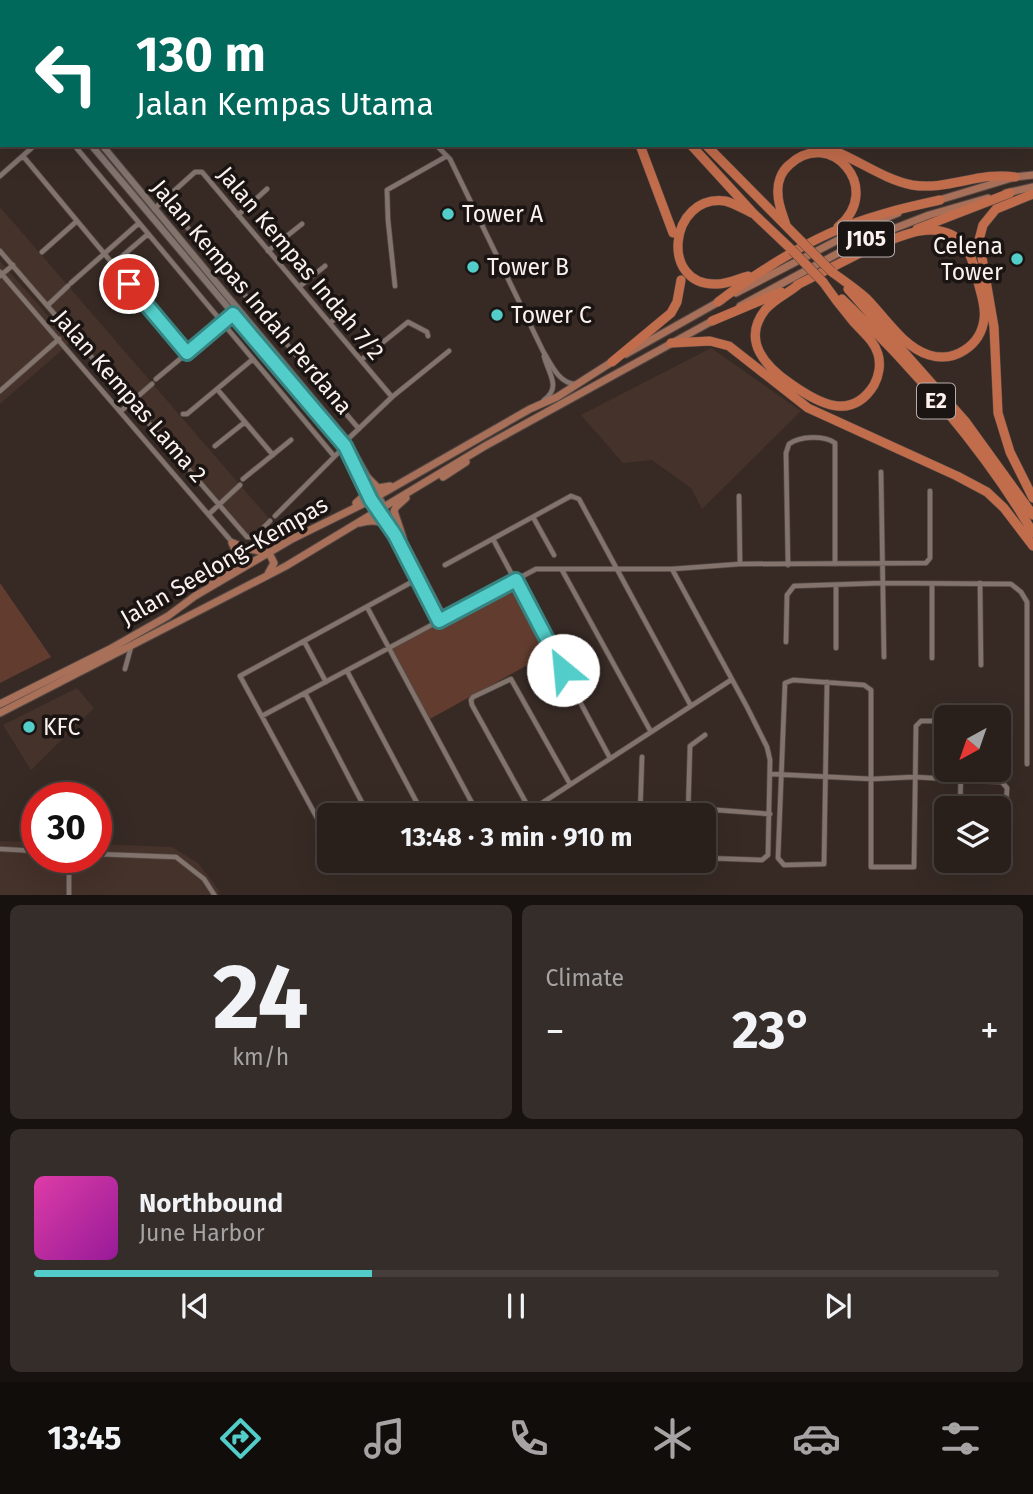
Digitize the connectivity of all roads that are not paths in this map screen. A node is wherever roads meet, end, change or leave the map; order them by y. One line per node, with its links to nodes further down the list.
1 (33, 147): 10 (street)
2 (76, 147): 25 (street)
3 (94, 147): 21 (street, Jalan Kempas Indah Perdana)
4 (104, 147): 21 (street, Jalan Kempas Indah Perdana)
5 (438, 147): 11 (street)
6 (641, 147): 29 (highway)
7 (693, 147): 22 (highway, E2)
8 (708, 147): 27 (highway, E2)
9 (825, 147): 14 (highway)
10 (23, 156): 13 (street); 24 (street)
11 (447, 156): 45 (street); 58 (street)
12 (1033, 175): 14 (main road, J105)
13 (0, 176)
14 (1015, 177): 20 (main road, J105)
15 (1033, 187): 17 (main road, J105)
16 (267, 189): 23 (street)
17 (1010, 193): 33 (highway); 51 (main road, J105)
18 (1033, 194): 87 (highway)
19 (164, 200): 21 (street, Jalan Kempas Indah 7/2); 23 (street, Jalan Kempas Indah 7/2); 72 (street)
20 (940, 200): 28 (highway); 47 (main road, J105)
21 (152, 211): 50 (street, Jalan Kempas Indah Perdana)
22 (754, 214): 40 (highway); 43 (highway, E2, bridge)
23 (238, 215): 31 (street, Jalan Kempas Indah 7/2)
24 (77, 221): 34 (street); 35 (street)
25 (139, 223): 30 (street); 35 (street)
26 (302, 224): 31 (street)
27 (786, 225): 28 (highway); 39 (highway, E2, bridge)
28 (831, 232): 40 (highway)
29 (673, 233)
30 (148, 234): 36 (street); 52 (street)
31 (268, 250): 46 (street, Jalan Kempas Indah 7/2)
32 (0, 251): 37 (street)
33 (863, 251): 39 (highway); 44 (highway)
34 (42, 252)
35 (104, 253): 36 (street); 48 (street)
36 (113, 264): 59 (street)
37 (13, 265): 41 (street); 48 (street)
38 (325, 266): 46 (street)
39 (832, 272): 91 (highway, E2)
40 (756, 273): 47 (highway)
41 (1, 274): 55 (street, Jalan Kempas Lama 2)
42 (681, 281): 62 (highway)
43 (823, 282): 44 (highway); 95 (highway, E2)
44 (799, 284): 51 (highway)
45 (395, 286)
46 (299, 287): 53 (street, Jalan Kempas Indah 7/2)
47 (718, 302): 62 (main road, Jalan Seelong–Kempas / J105)
48 (48, 305): 67 (street)
49 (346, 310): 53 (street)
50 (237, 311): 52 (street); 74 (street, Jalan Kempas Indah Perdana)
51 (712, 321): 56 (main road, Jalan Seelong–Kempas / J105)
52 (223, 323): 59 (street); 60 (street)
53 (330, 323): 61 (street, Jalan Kempas Indah 7/2)
54 (428, 336): 61 (street)
55 (59, 339): 65 (street); 69 (street, Jalan Kempas Lama 2)
56 (671, 343): 76 (main road, Jalan Seelong–Kempas / J105); 99 (highway)
57 (449, 351): 66 (street)
58 (543, 351): 63 (street); 68 (street)
59 (187, 353): 67 (street)
60 (253, 359): 64 (street); 78 (street)
61 (361, 360): 66 (street, Jalan Kempas Indah 7/2)
62 (612, 362): 63 (main road, Jalan Seelong–Kempas / J105)
63 (584, 381): 68 (main road, Jalan Seelong–Kempas / J105)
64 (217, 388): 70 (street); 71 (street)
65 (0, 391)
66 (392, 397): 72 (street)
67 (131, 402): 69 (street); 88 (street)
68 (530, 409): 79 (main road, Jalan Seelong–Kempas / J105)
69 (121, 411): 90 (street, Jalan Kempas Lama 2)
70 (183, 414)
71 (245, 422): 75 (street); 77 (street)
72 (359, 429): 74 (street)
73 (291, 440): 77 (street)
74 (346, 443): 78 (street); 82 (street, Jalan Kempas Indah Perdana)
75 (215, 446)
76 (485, 446): 89 (main road, Jalan Seelong–Kempas / J105); 96 (main road)
77 (272, 455): 81 (street)
78 (334, 456): 88 (street)
79 (423, 469): 82 (main road); 86 (main road, Jalan Seelong–Kempas / J105)
80 (881, 472): 102 (street)
81 (243, 479)
82 (364, 479): 86 (street, Jalan Kempas Indah Perdana); 93 (main road)
83 (240, 485): 88 (street)
84 (930, 491): 102 (street)
85 (739, 496): 103 (street)
86 (374, 498): 89 (street, Jalan Kempas Indah Perdana); 93 (main road, Jalan Seelong–Kempas / J105)
87 (1033, 498)
88 (219, 504): 90 (street)
89 (381, 508): 94 (main road, Jalan Seelong–Kempas / J105); 96 (street); 96 (street)
90 (208, 514): 98 (street, Jalan Kempas Lama 2)
91 (1033, 515)
92 (533, 517): 97 (street); 101 (street); 108 (street)
93 (322, 523): 100 (main road, Jalan Seelong–Kempas / J105)
94 (350, 527): 96 (main road); 110 (main road, Jalan Seelong–Kempas / J105)
95 (1033, 533)
96 (399, 537): 119 (street); 120 (street)
97 (493, 538): 105 (street); 111 (street)
98 (232, 542): 100 (main road); 116 (main road)
99 (1033, 547)
100 (269, 553): 110 (main road); 116 (main road, Jalan Seelong–Kempas / J105)
101 (554, 555)
102 (883, 563): 104 (street); 112 (street)
103 (740, 564): 106 (street); 109 (street)
104 (835, 564): 106 (street); 106 (street)
105 (445, 565)
106 (788, 565)
107 (562, 569): 108 (street); 111 (street); 141 (street)
108 (615, 569): 109 (street); 137 (street)
109 (672, 569): 132 (street)
110 (265, 576): 123 (main road, Jalan Seelong–Kempas / J105)
111 (516, 580): 119 (street); 144 (street)
112 (883, 583): 114 (street); 115 (street); 126 (street)
113 (980, 583): 114 (street); 128 (street); 131 (street)
114 (932, 584): 127 (street)
115 (836, 585): 122 (street); 125 (street)
116 (195, 596): 136 (main road, Jalan Seelong–Kempas / J105)
117 (424, 603): 118 (street)
118 (367, 607): 121 (street); 124 (street)
119 (446, 618): 120 (street)
120 (439, 621): 124 (street)
121 (304, 641): 133 (street); 139 (street)
122 (786, 642)
123 (131, 647): 129 (street); 138 (main road, Jalan Seelong–Kempas / J105)
124 (389, 648): 130 (street); 155 (street)
125 (836, 648)
126 (884, 657)
127 (932, 659)
128 (981, 665)
129 (125, 669)
130 (347, 671): 133 (street); 154 (street)
131 (1031, 677): 145 (street)
132 (731, 680): 137 (street); 146 (street)
133 (326, 681): 135 (street)
134 (827, 682): 147 (street); 148 (street); 151 (street)
135 (305, 693): 139 (street); 153 (street)
136 (0, 704)
137 (691, 706): 141 (street)
138 (0, 713)
139 (262, 716): 162 (street)
140 (934, 721): 149 (street)
141 (651, 732): 144 (street)
142 (705, 735): 159 (street)
143 (642, 757): 158 (street)
144 (610, 758): 152 (street)
145 (1027, 764)
146 (771, 774): 147 (street); 161 (street)
147 (782, 775): 148 (street); 148 (street)
148 (826, 776): 151 (street)
149 (914, 777): 150 (street); 151 (street); 151 (street)
150 (934, 778)
151 (872, 779)
152 (570, 784): 156 (street); 157 (street)
153 (362, 803)
154 (417, 803)
155 (472, 803)
156 (526, 803)
157 (541, 803)
158 (640, 803)
159 (688, 803)
160 (716, 810): 161 (street)
161 (770, 814): 166 (street)
162 (317, 818)
163 (0, 849): 164 (street)
164 (21, 850)
165 (112, 855): 169 (street)
166 (716, 858)
167 (69, 873): 168 (street)
168 (69, 895)
169 (215, 895)

